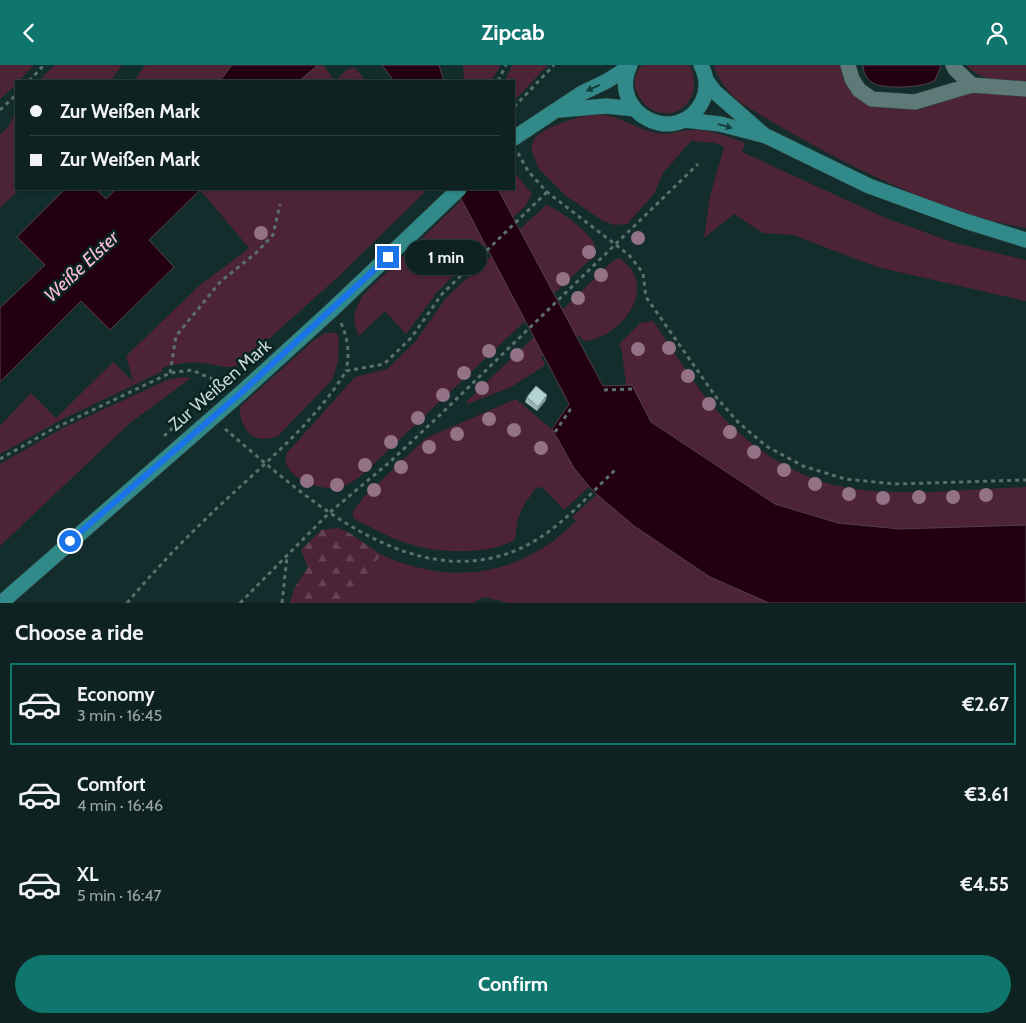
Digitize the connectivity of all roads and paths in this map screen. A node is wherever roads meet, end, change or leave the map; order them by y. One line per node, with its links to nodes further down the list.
1 (44, 65): 8 (path)
2 (506, 65): 9 (path)
3 (554, 65): 14 (path)
4 (701, 65): 10 (main road)
5 (848, 65): 11 (lane)
6 (954, 65): 11 (lane)
7 (630, 66): 15 (main road); 17 (main road, one-way to 17)
8 (30, 80)
9 (498, 80)
10 (706, 80): 18 (main road); 19 (main road)
11 (972, 85): 12 (lane)
12 (1026, 89)
13 (15, 96): 16 (path)
14 (515, 106)
15 (634, 109): 17 (main road); 18 (main road)
16 (0, 110)
17 (558, 111): 20 (main road)
18 (684, 120): 19 (main road, one-way to 19)
19 (766, 136): 25 (main road)
20 (515, 144): 23 (path)
21 (698, 164): 26 (path)
22 (458, 190): 27 (main road, Zur Weißen Mark)
23 (547, 192): 26 (path); 28 (path)
24 (280, 204): 29 (path)
25 (1026, 240)
26 (617, 244): 39 (path); 40 (path)
27 (334, 308): 28 (path); 34 (main road, Zur Weißen Mark)
28 (346, 371): 37 (path)
29 (170, 373): 30 (path); 36 (path)
30 (224, 384)
31 (633, 389): 32 (path)
32 (604, 390)
33 (572, 407): 35 (path)
34 (212, 418): 37 (path); 42 (main road, Zur Weißen Mark)
35 (555, 432)
36 (0, 459)
37 (266, 464): 40 (path); 43 (path)
38 (615, 470): 40 (path)
39 (1026, 480)
40 (330, 513): 41 (path)
41 (287, 557): 44 (path); 45 (path)
42 (1, 603)
43 (126, 603)
44 (240, 603)
45 (282, 603)

